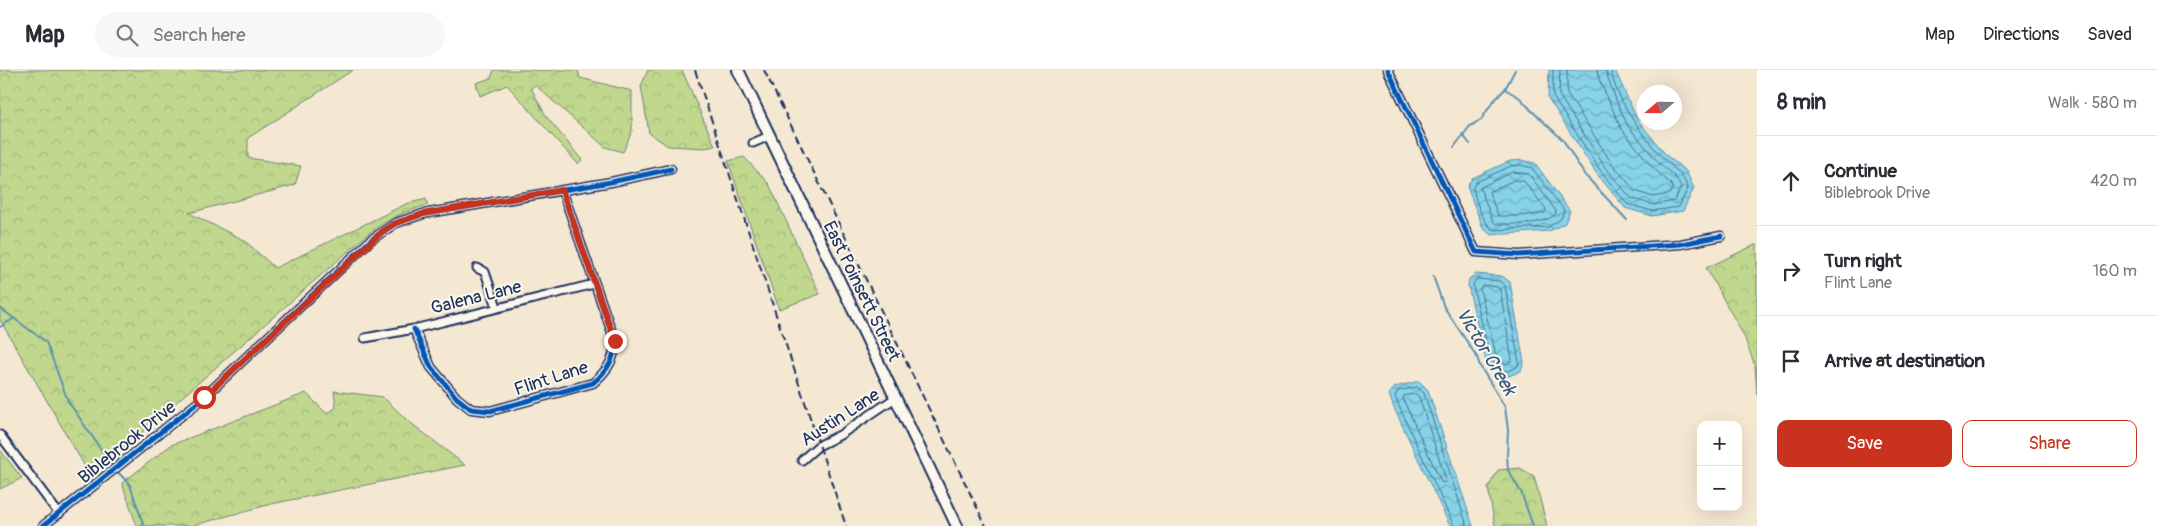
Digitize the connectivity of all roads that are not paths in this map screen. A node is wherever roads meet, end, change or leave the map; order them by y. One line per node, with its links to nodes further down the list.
1 (738, 70): 3 (main road, East Poinsett Street)
2 (1388, 70): 7 (street)
3 (769, 136): 4 (street); 13 (main road, East Poinsett Street)
4 (752, 144)
5 (671, 168): 6 (street, Biblebrook Drive)
6 (562, 190): 9 (street, Flint Lane); 16 (street, Biblebrook Drive)
7 (1721, 236)
8 (477, 268): 10 (street)
9 (594, 284): 10 (street, Galena Lane); 11 (street, Flint Lane)
10 (497, 307): 11 (street, Galena Lane)
11 (414, 329): 12 (street, Galena Lane)
12 (365, 338)
13 (895, 398): 15 (street, Austin Lane); 18 (main road, East Poinsett Street)
14 (0, 435): 16 (street)
15 (802, 460)
16 (59, 514): 17 (street, Biblebrook Drive)
17 (43, 526)
18 (957, 526)

